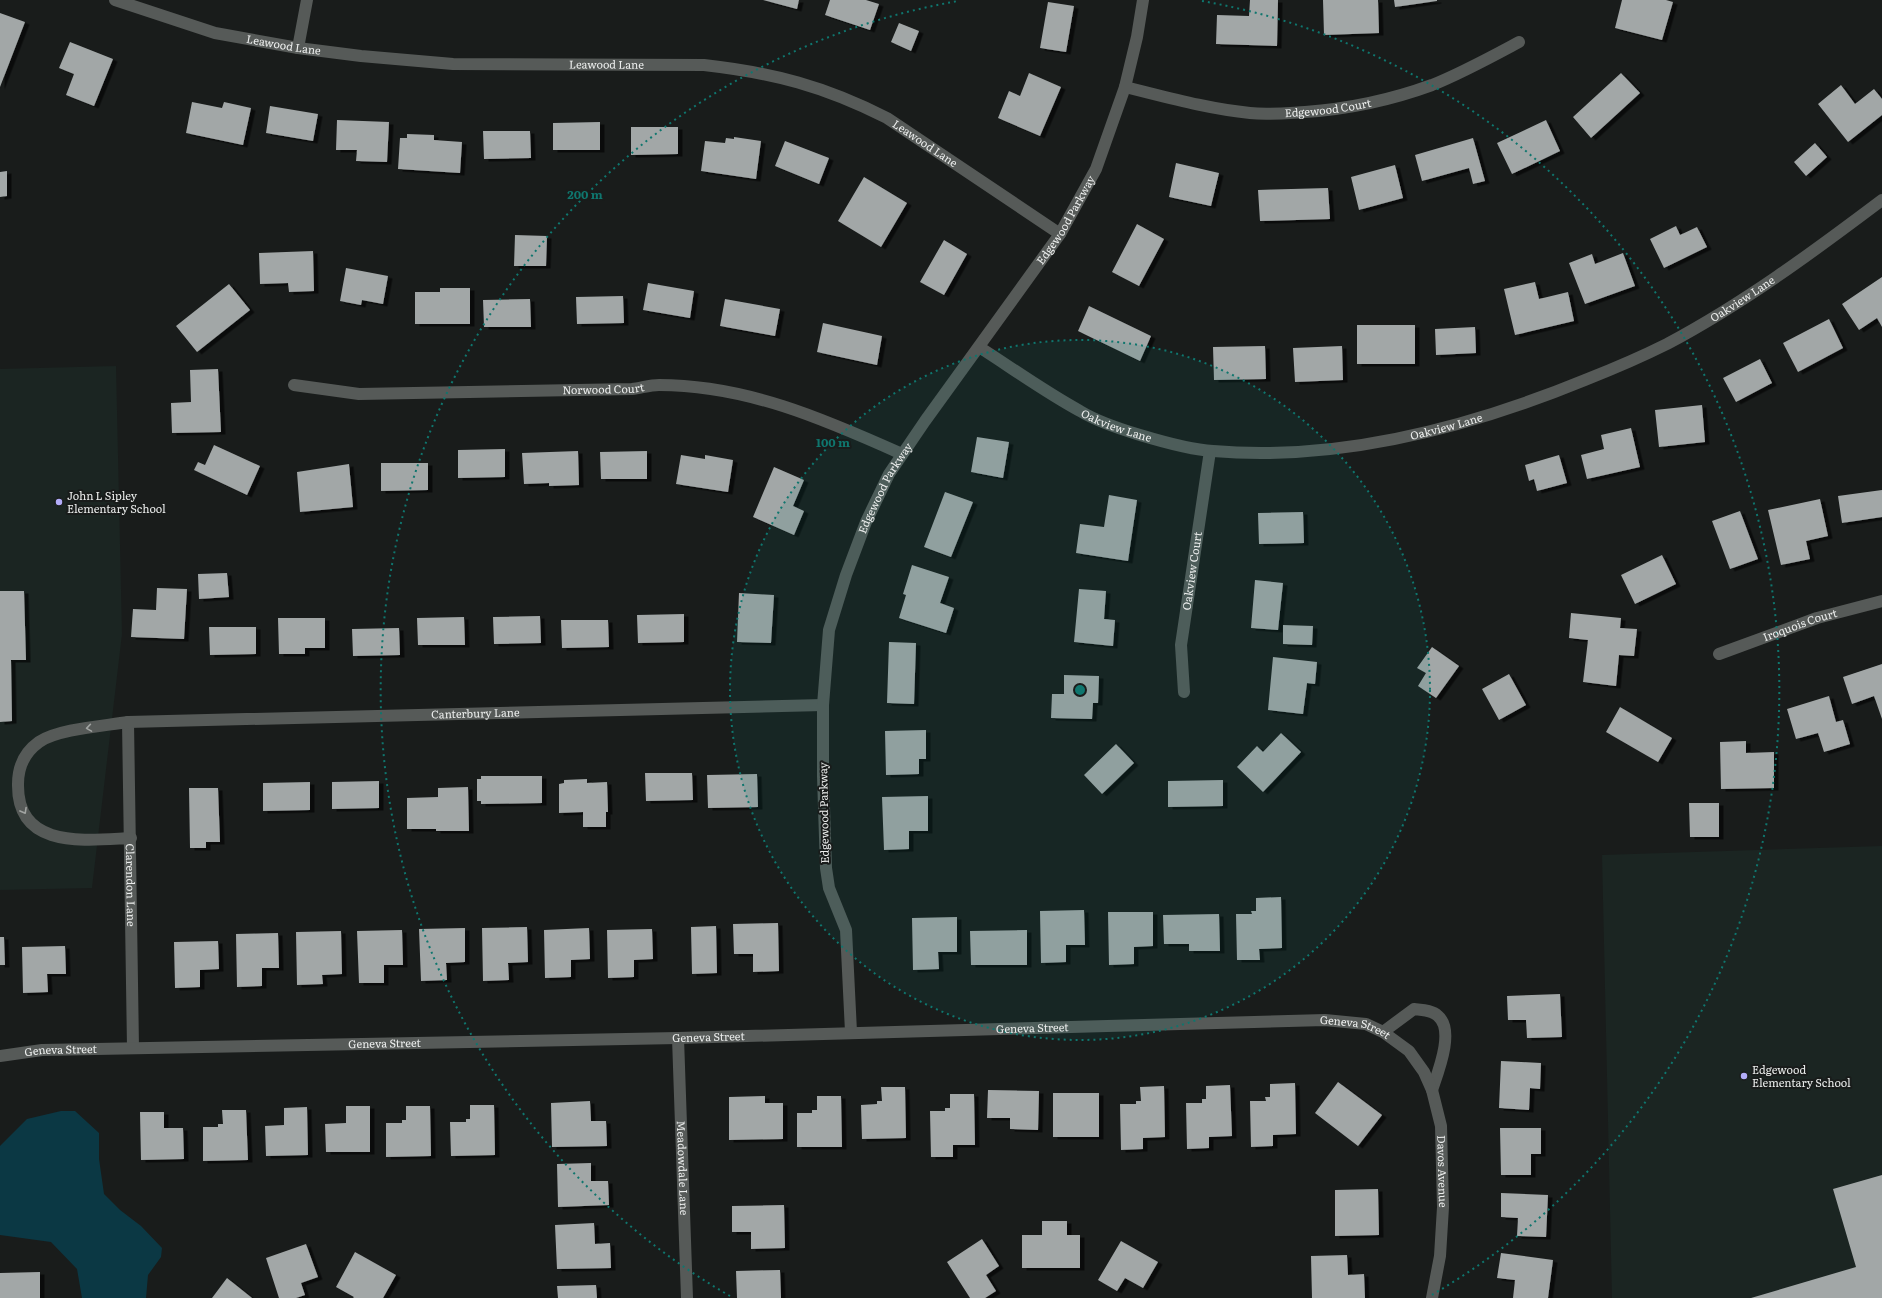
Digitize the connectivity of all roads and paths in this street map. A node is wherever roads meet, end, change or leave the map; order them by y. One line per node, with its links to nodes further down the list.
1 (115, 0): 5 (street, Leawood Lane)
2 (307, 0): 5 (street)
3 (1143, 0): 6 (street, Edgewood Parkway)
4 (1519, 42): 6 (street, Edgewood Court)
5 (298, 48): 8 (street, Leawood Lane)
6 (1125, 87): 8 (street, Edgewood Parkway)
7 (1882, 200): 11 (street, Oakview Lane)
8 (1060, 234): 9 (street, Edgewood Parkway)
9 (979, 347): 11 (street, Oakview Lane); 12 (street, Edgewood Parkway)
10 (294, 385): 12 (street, Norwood Court)
11 (1210, 451): 15 (street, Oakview Court)
12 (902, 454): 16 (street, Edgewood Parkway)
13 (1882, 601): 14 (street, Iroquois Court)
14 (1719, 654)
15 (1184, 692)
16 (823, 705): 17 (street, Canterbury Lane); 19 (street, Edgewood Parkway)
17 (128, 722): 18 (street, Clarendon Lane); 18 (street, Canterbury Lane, one-way to 18)
18 (131, 838): 22 (street, Clarendon Lane)
19 (851, 1032): 20 (street, Geneva Street); 21 (street, Geneva Street)
20 (1383, 1032): 23 (street, Geneva Street); 25 (street)
21 (678, 1038): 22 (street, Geneva Street); 26 (street, Meadowdale Lane)
22 (133, 1048): 24 (street, Geneva Street)
23 (1409, 1051): 25 (street, Davos Avenue)
24 (0, 1056)
25 (1432, 1090): 27 (street, Davos Avenue)
26 (687, 1298)
27 (1432, 1298)

